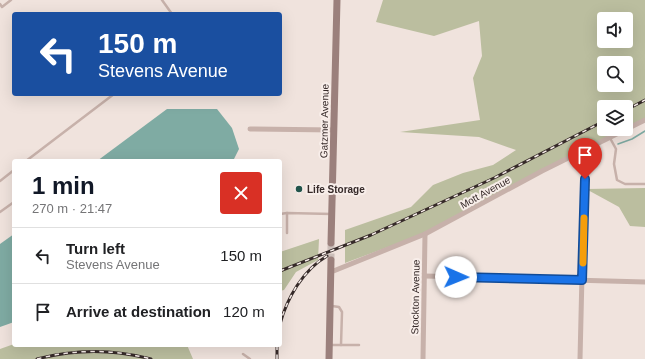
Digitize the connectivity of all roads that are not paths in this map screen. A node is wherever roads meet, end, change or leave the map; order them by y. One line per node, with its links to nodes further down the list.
1 (11, 0): 4 (lane)
2 (162, 0): 5 (lane)
3 (337, 0): 9 (street, Gatzmer Avenue)
4 (0, 4)
5 (171, 12)
6 (111, 96): 12 (lane)
7 (645, 120): 10 (street, Mott Avenue)
8 (250, 129): 9 (street)
9 (334, 130): 20 (street, Gatzmer Avenue)
10 (610, 138): 11 (street, Mott Avenue); 15 (lane)
11 (585, 149): 22 (street, Mott Avenue); 27 (street)
12 (29, 159)
13 (12, 172): 14 (lane)
14 (0, 181)
15 (645, 184)
16 (12, 203): 17 (lane)
17 (0, 212)
18 (287, 213): 19 (lane); 20 (lane); 21 (lane)
19 (282, 214)
20 (332, 214): 23 (street, Gatzmer Avenue)
21 (287, 233)
22 (425, 234): 25 (street, Mott Avenue); 26 (street, Stockton Avenue)
23 (331, 243)
24 (331, 260): 25 (street)
25 (331, 272): 29 (street)
26 (425, 276): 27 (street); 36 (street, Stockton Avenue)
27 (582, 280): 28 (street); 37 (street)
28 (645, 282)
29 (330, 306): 30 (street); 31 (lane)
30 (330, 345): 31 (lane); 35 (street)
31 (341, 345): 32 (lane)
32 (359, 345)
33 (243, 354): 34 (lane)
34 (250, 359)
35 (330, 359)
36 (423, 359)
37 (580, 359)

